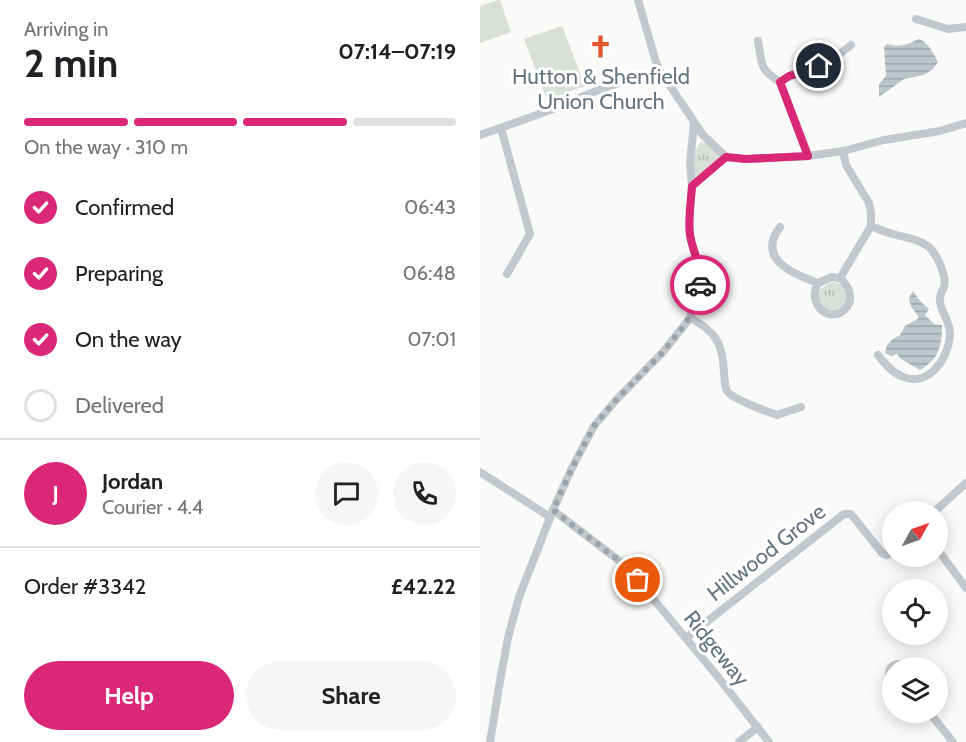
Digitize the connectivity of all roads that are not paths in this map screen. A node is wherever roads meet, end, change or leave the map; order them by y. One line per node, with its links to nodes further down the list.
1 (638, 0): 6 (street)
2 (916, 19): 3 (street)
3 (966, 27)
4 (758, 40): 9 (street)
5 (851, 45): 9 (street)
6 (656, 62): 7 (street); 8 (street)
7 (648, 77): 8 (street); 12 (street)
8 (664, 78): 10 (street)
9 (780, 82): 15 (street)
10 (693, 123): 16 (street); 17 (street)
11 (966, 123): 14 (street)
12 (501, 128): 13 (street); 20 (street)
13 (480, 135)
14 (843, 151): 15 (street); 18 (street)
15 (808, 156): 16 (street)
16 (726, 157): 17 (street)
17 (692, 186): 23 (street)
18 (871, 226): 21 (street); 24 (street)
19 (780, 227): 22 (street)
20 (507, 274)
21 (840, 278): 22 (street); 22 (street)
22 (818, 283)
23 (690, 318): 25 (street); 29 (street)
24 (878, 355)
25 (801, 407)
26 (480, 472): 29 (street, Ridgeway)
27 (966, 483): 28 (street)
28 (946, 501)
29 (551, 513): 33 (street, Ridgeway); 36 (street)
30 (882, 553): 33 (street, Hillwood Grove)
31 (948, 564): 32 (street)
32 (966, 588)
33 (686, 638): 35 (street, Ridgeway)
34 (938, 723): 39 (street)
35 (758, 727): 37 (street); 38 (street, Ridgeway)
36 (490, 742)
37 (739, 742)
38 (769, 742)
39 (953, 742)

